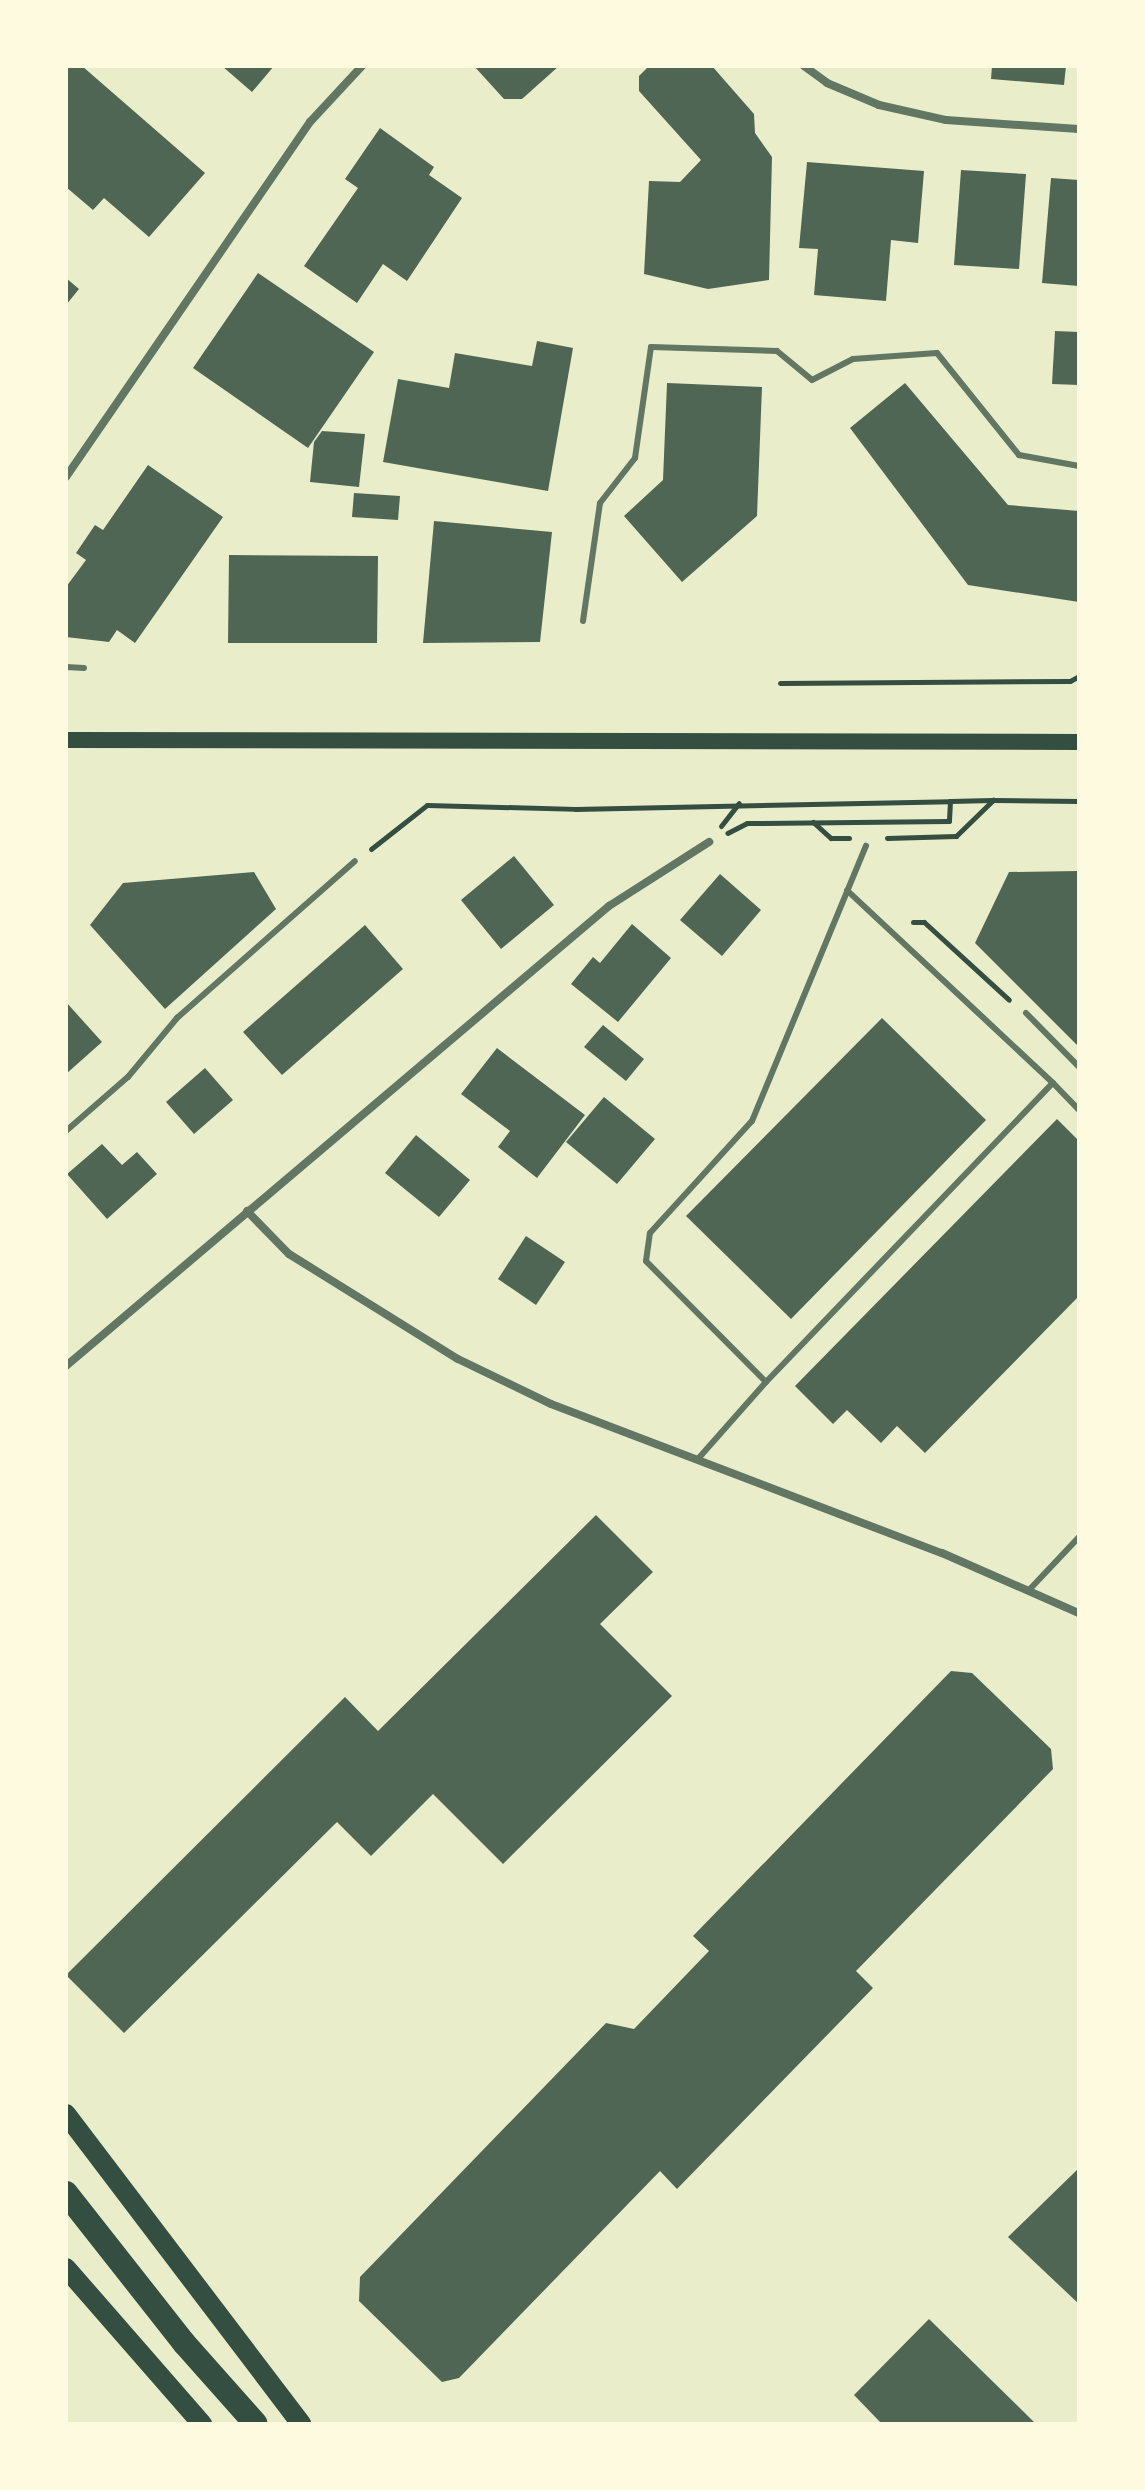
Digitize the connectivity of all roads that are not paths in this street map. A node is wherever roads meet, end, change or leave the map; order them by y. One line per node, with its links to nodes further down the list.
1 (362, 66): 5 (street)
2 (804, 66): 3 (street)
3 (1079, 129)
4 (1079, 466): 6 (lane)
5 (66, 477)
6 (583, 621)
7 (66, 667): 8 (lane)
8 (84, 668)
9 (66, 740): 10 (main road)
10 (1079, 742)
11 (709, 842): 20 (street)
12 (866, 846): 14 (lane)
13 (355, 861): 19 (lane)
14 (847, 890): 17 (lane); 22 (lane)
15 (1026, 1013): 16 (lane)
16 (1079, 1067)
17 (1053, 1083): 18 (lane); 22 (lane)
18 (1079, 1110)
19 (66, 1131)
20 (247, 1211): 21 (street); 23 (street)
21 (66, 1366)
22 (766, 1382): 23 (lane)
23 (697, 1460): 25 (street)
24 (1079, 1537): 25 (lane)
25 (1030, 1589): 26 (street)
26 (1079, 1613)
27 (66, 2114): 32 (main road)
28 (66, 2193): 31 (highway)
29 (66, 2268): 30 (main road)
30 (202, 2424)
31 (256, 2424)
32 (301, 2424)

